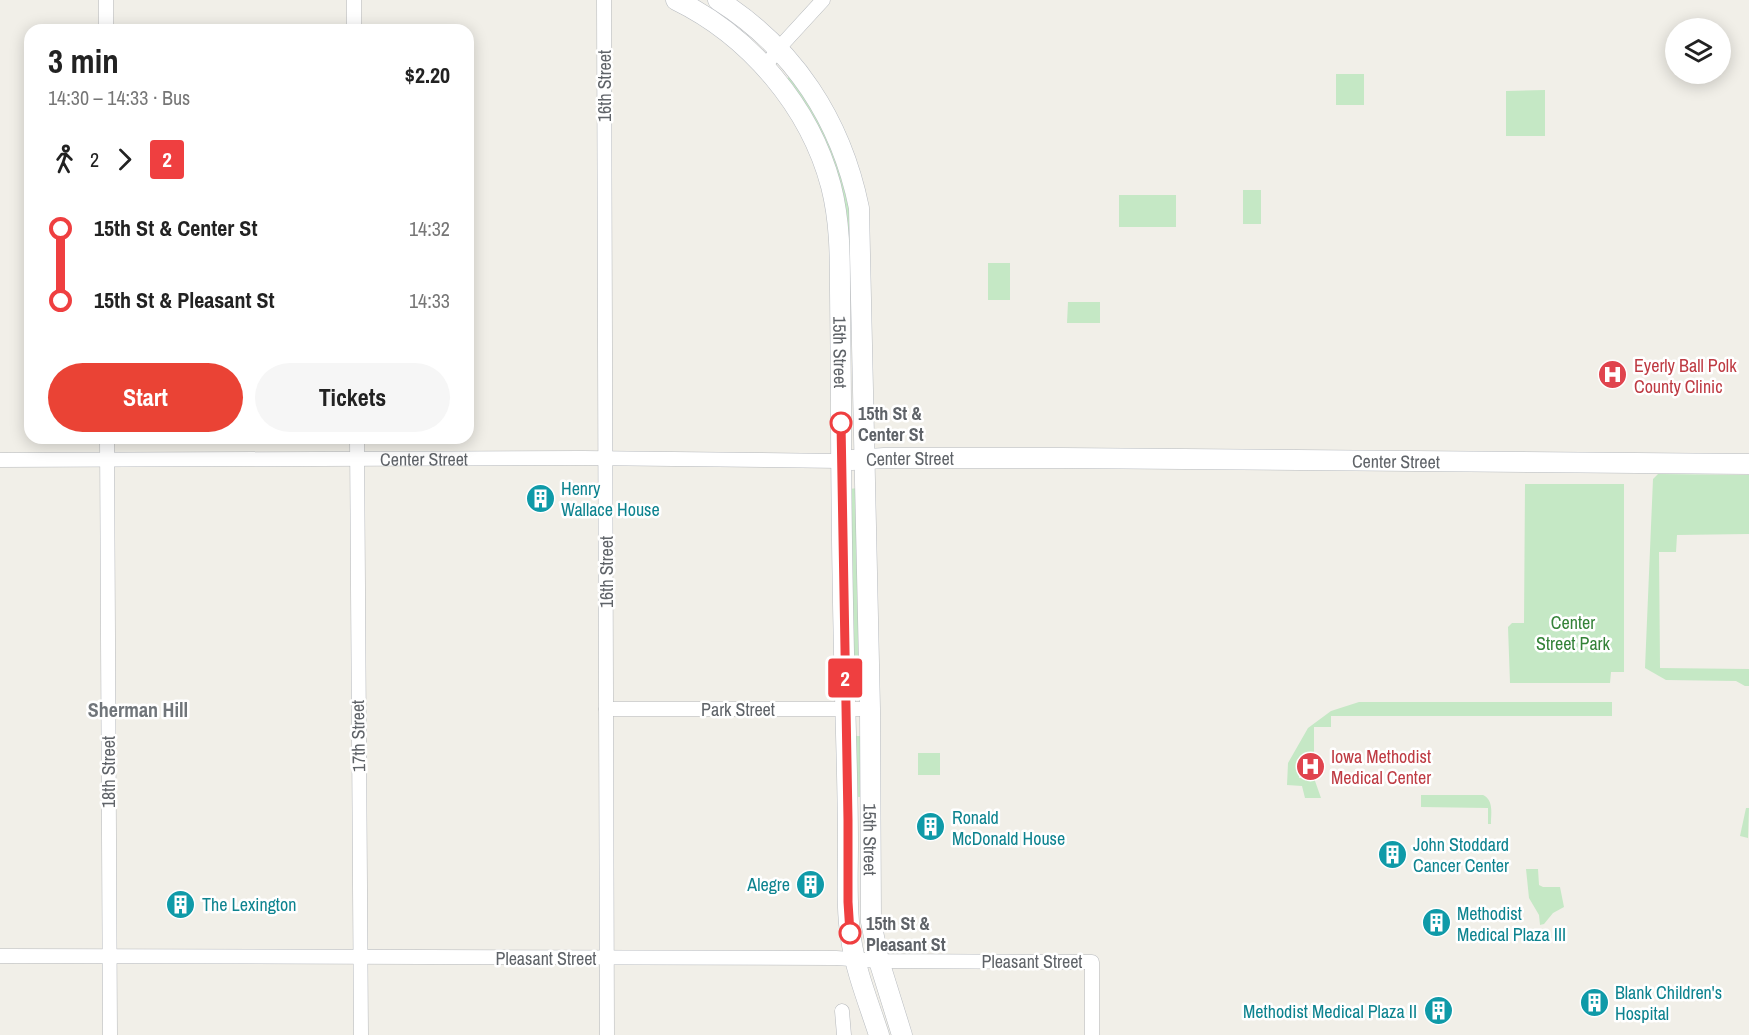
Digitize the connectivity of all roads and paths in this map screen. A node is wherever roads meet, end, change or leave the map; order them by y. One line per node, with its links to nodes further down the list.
1 (106, 0): 7 (street)
2 (354, 0): 8 (street)
3 (604, 0): 13 (street, 16th Street)
4 (676, 0): 10 (street, 15th Street)
5 (718, 0): 9 (street, 15th Street)
6 (823, 0): 9 (street)
7 (106, 24)
8 (354, 24)
9 (778, 49): 10 (street); 15 (street, 15th Street)
10 (765, 67): 18 (street, 15th Street)
11 (107, 444): 17 (street, 18th Street)
12 (357, 444): 14 (street, 17th Street)
13 (606, 458): 14 (street, Center Street); 18 (street, Center Street); 20 (street, 16th Street)
14 (356, 459): 17 (street, Center Street); 25 (street, 17th Street)
15 (864, 459): 18 (street, Center Street); 19 (street, Center Street); 22 (street, 15th Street)
16 (0, 460): 17 (street, Center Street)
17 (106, 460): 24 (street, 18th Street)
18 (841, 461): 21 (street, 15th Street)
19 (1749, 464)
20 (606, 709): 21 (street, Park Street); 26 (street, 16th Street)
21 (846, 709): 22 (street, Park Street); 27 (street, 15th Street)
22 (870, 709): 28 (street, 15th Street)
23 (0, 956): 24 (street, Pleasant Street)
24 (109, 956): 25 (street, Pleasant Street); 30 (street, 18th Street)
25 (360, 957): 26 (street, Pleasant Street); 31 (street, 17th Street)
26 (607, 958): 27 (street, Pleasant Street); 32 (street, 16th Street)
27 (855, 960): 28 (street, Pleasant Street); 34 (street, 15th Street)
28 (879, 961): 35 (street, 15th Street); 36 (street, Pleasant Street)
29 (842, 1011): 33 (street)
30 (110, 1035)
31 (360, 1035)
32 (607, 1035)
33 (844, 1035)
34 (879, 1035)
35 (902, 1035)
36 (1092, 1035)

